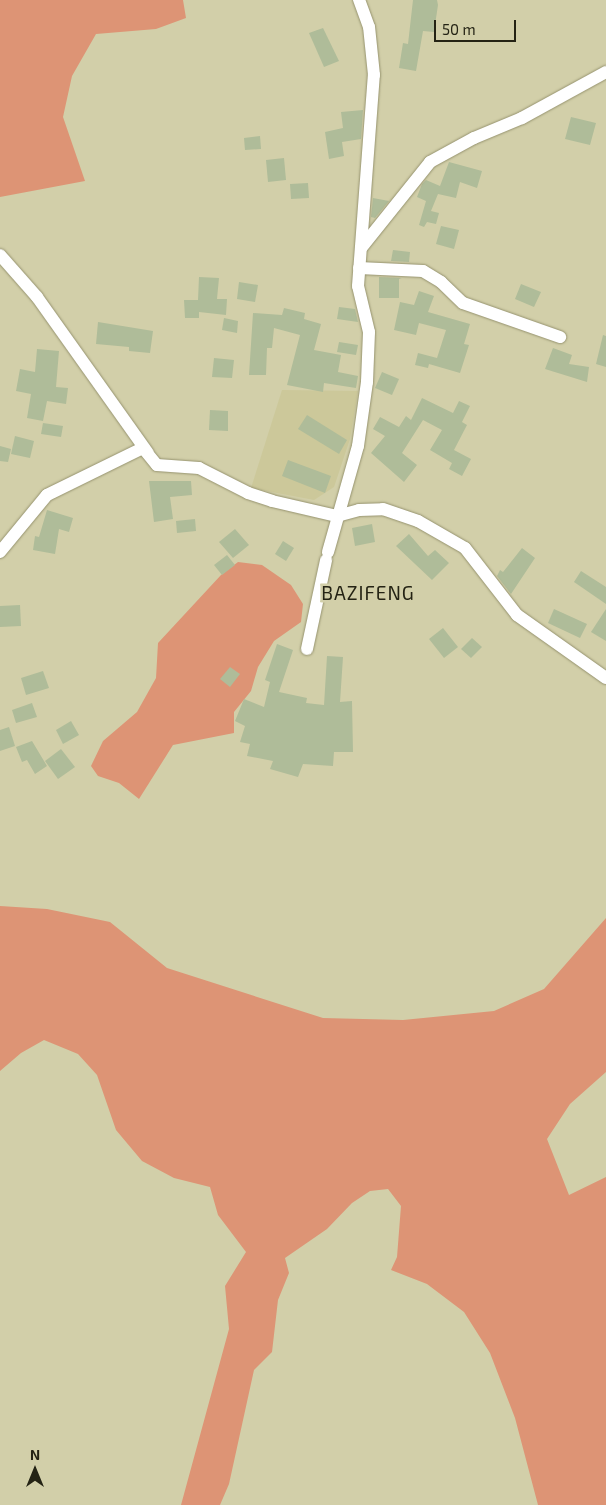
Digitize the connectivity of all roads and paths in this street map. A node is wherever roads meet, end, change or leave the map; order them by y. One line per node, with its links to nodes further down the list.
1 (359, 0): 3 (street)
2 (606, 72): 3 (street)
3 (362, 247): 5 (street)
4 (0, 255): 7 (street)
5 (359, 268): 6 (street); 8 (street)
6 (560, 337)
7 (157, 465): 8 (street); 9 (street)
8 (337, 516): 10 (street); 11 (street)
9 (0, 552)
10 (307, 649)
11 (606, 678)

